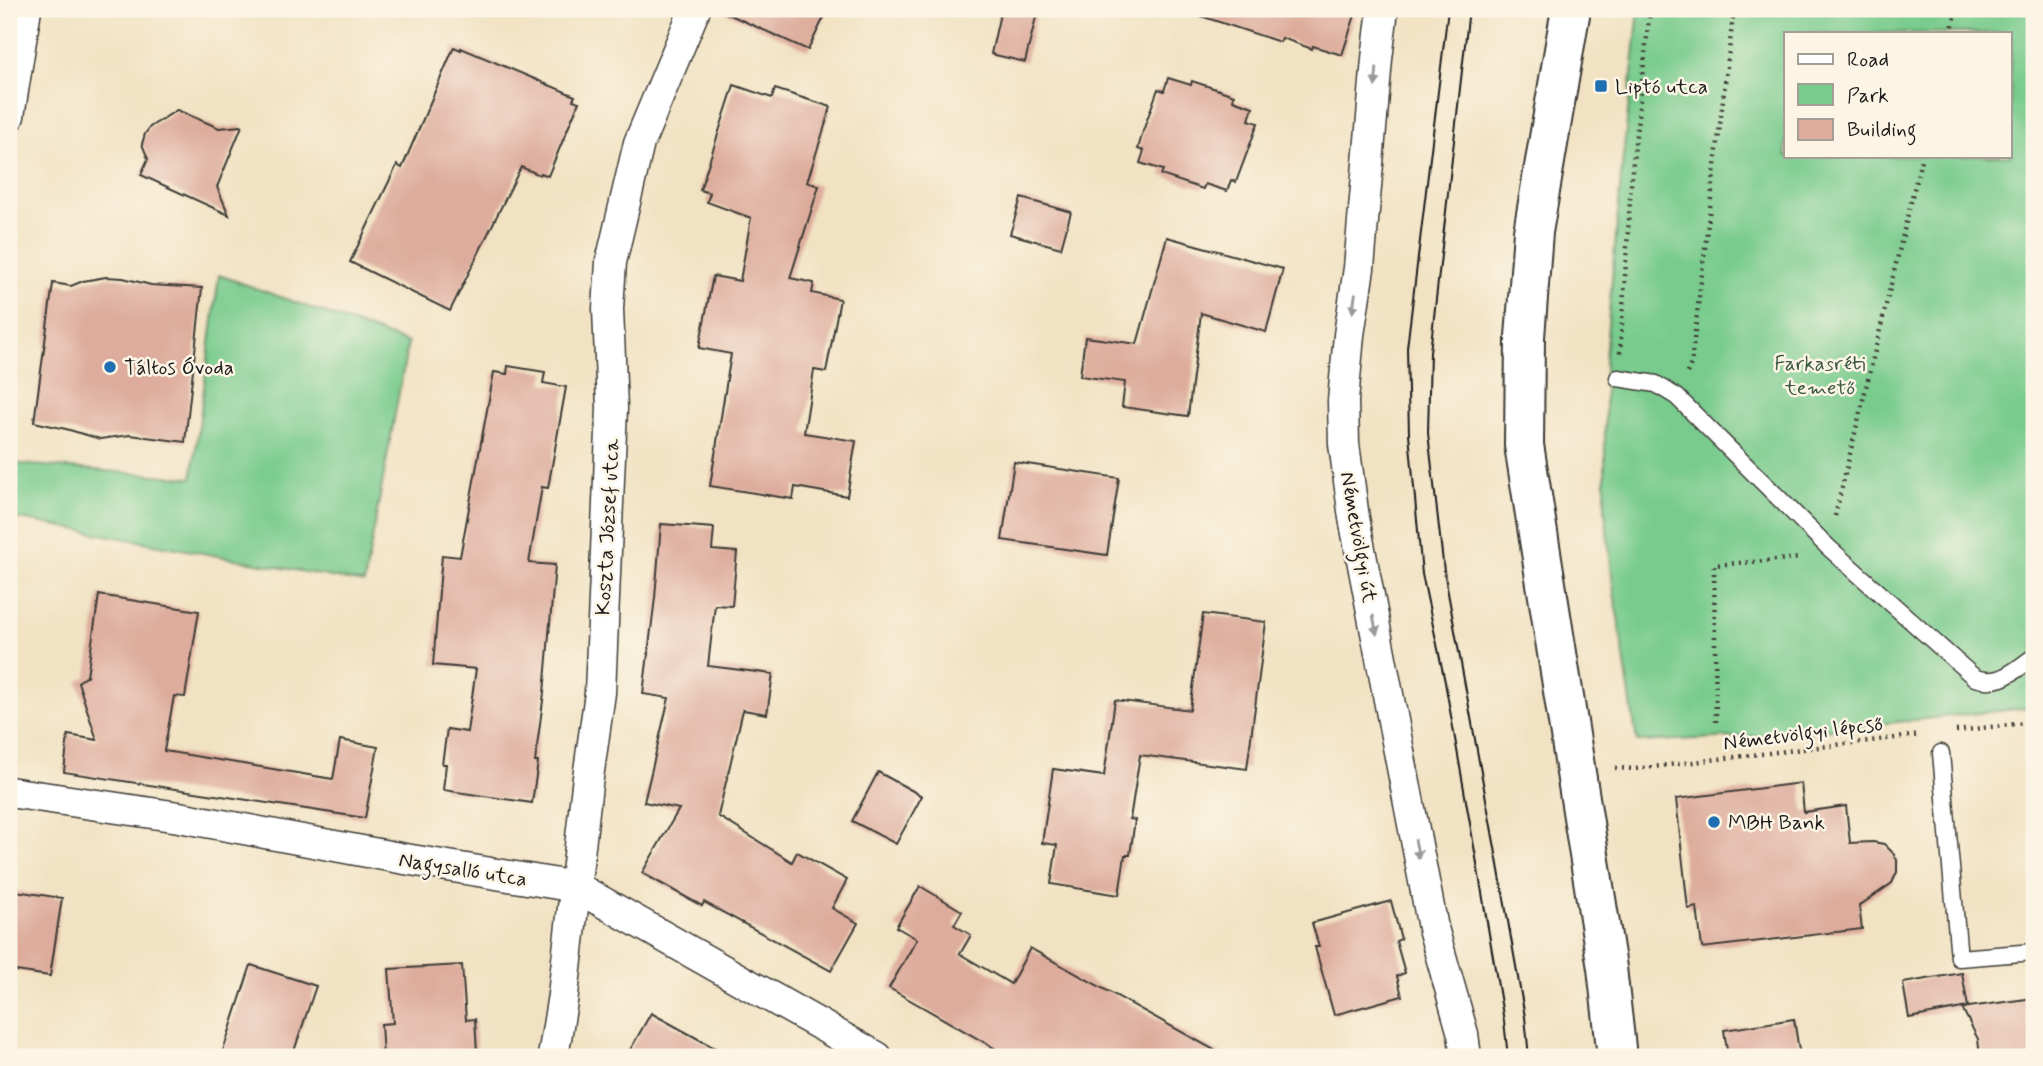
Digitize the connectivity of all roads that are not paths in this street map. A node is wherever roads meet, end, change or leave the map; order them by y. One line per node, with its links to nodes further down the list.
1 (26, 9): 5 (street)
2 (695, 9): 10 (street, Koszta József utca)
3 (1383, 9): 14 (street, Németvölgyi út, one-way to 14)
4 (1570, 9): 15 (street)
5 (9, 116)
6 (1618, 378): 7 (lane)
7 (2034, 657)
8 (1941, 753): 11 (lane)
9 (9, 792): 10 (street, Nagysalló utca)
10 (576, 887): 12 (street, Koszta József utca); 13 (street, Nagysalló utca)
11 (2034, 952)
12 (553, 1057)
13 (877, 1057)
14 (1466, 1057)
15 (1617, 1057)

